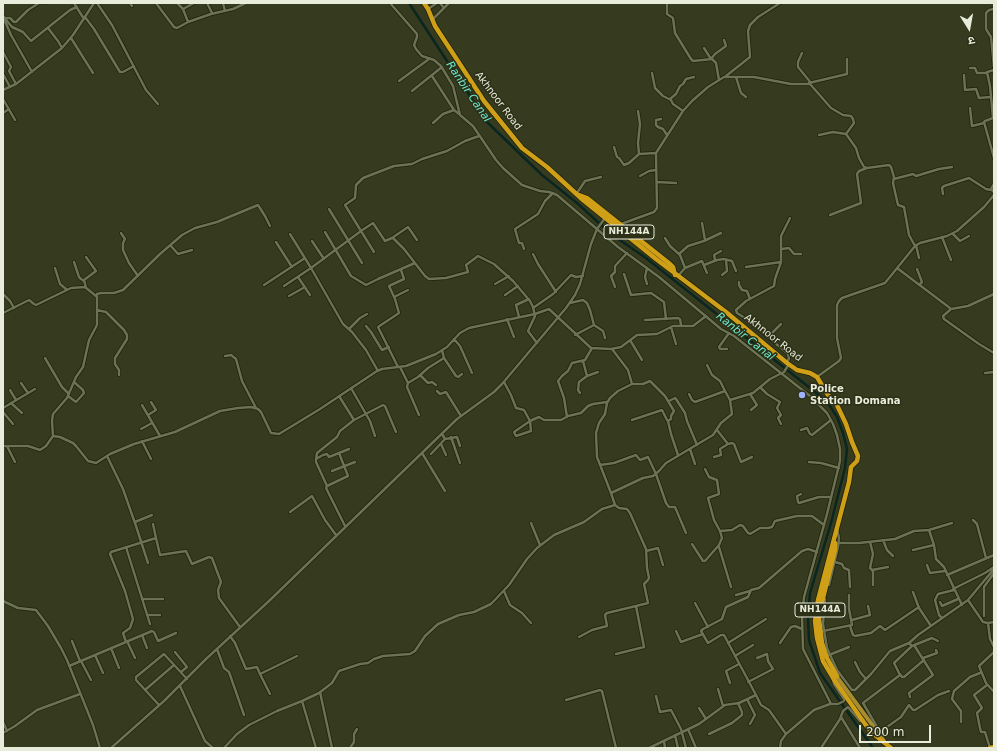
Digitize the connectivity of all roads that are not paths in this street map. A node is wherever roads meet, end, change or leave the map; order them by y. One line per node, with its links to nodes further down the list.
1 (46, 3): 24 (street)
2 (74, 3): 18 (street)
3 (94, 3): 25 (street)
4 (98, 3): 37 (street)
5 (156, 3): 26 (street)
6 (177, 3): 20 (street)
7 (194, 3): 20 (street)
8 (207, 3): 22 (street)
9 (223, 3): 21 (street)
10 (246, 3): 21 (street)
11 (390, 3): 34 (street)
12 (424, 3): 23 (highway, Akhnoor Road / NH144A)
13 (437, 3): 23 (street)
14 (449, 3): 17 (street)
15 (667, 3): 35 (street)
16 (780, 3): 51 (street)
17 (442, 5): 23 (street)
18 (76, 7): 25 (street); 27 (street)
19 (994, 9): 39 (street)
20 (183, 10): 26 (street)
21 (226, 11): 22 (street)
22 (212, 13): 26 (street)
23 (430, 14): 94 (highway, Akhnoor Road / NH144A)
24 (4, 17): 27 (street); 42 (street)
25 (85, 18): 28 (street); 37 (street)
26 (188, 22)
27 (48, 28): 30 (street)
28 (71, 38): 30 (street); 43 (street)
29 (724, 40): 35 (street)
30 (62, 48): 42 (street)
31 (704, 48): 35 (street)
32 (3, 52): 55 (street)
33 (802, 53): 54 (street)
34 (430, 58): 38 (street); 53 (street)
35 (711, 59): 52 (street)
36 (847, 60): 54 (street)
37 (134, 66): 63 (street)
38 (442, 67): 48 (street); 70 (street)
39 (994, 67)
40 (970, 68): 44 (street)
41 (994, 70): 44 (street)
42 (32, 72): 55 (street)
43 (93, 72)
44 (987, 72): 60 (street)
45 (652, 73): 62 (street)
46 (3, 74): 56 (street)
47 (964, 75): 60 (street)
48 (432, 76): 58 (street); 66 (street)
49 (694, 77): 62 (street)
50 (736, 77): 51 (street); 54 (street); 59 (street)
51 (724, 78): 52 (street)
52 (719, 80): 68 (street)
53 (399, 81)
54 (810, 83): 78 (street)
55 (16, 84): 56 (street)
56 (10, 87): 57 (street)
57 (3, 90)
58 (412, 91)
59 (746, 97)
60 (990, 97): 74 (street)
61 (3, 99): 65 (street)
62 (670, 99): 68 (street)
63 (158, 104)
64 (970, 108): 74 (street)
65 (9, 109): 69 (street); 72 (street)
66 (454, 110): 70 (street); 73 (street)
67 (638, 111): 81 (street)
68 (683, 111): 75 (street)
69 (3, 113)
70 (460, 115): 77 (street)
71 (661, 119): 75 (street)
72 (15, 120)
73 (433, 123)
74 (984, 123): 82 (street)
75 (667, 135): 80 (street)
76 (819, 135): 78 (street)
77 (479, 136): 93 (street); 105 (street)
78 (848, 136): 84 (street)
79 (614, 147): 81 (street)
80 (656, 153): 81 (street); 85 (street)
81 (639, 154)
82 (994, 158)
83 (952, 166): 88 (street)
84 (867, 168): 88 (street); 98 (street)
85 (656, 170): 86 (street); 89 (street)
86 (640, 176)
87 (600, 177): 94 (street)
88 (894, 179): 120 (street)
89 (657, 182): 90 (street); 102 (street)
90 (676, 183)
91 (994, 184): 92 (street)
92 (991, 190): 95 (street); 96 (street)
93 (553, 193): 104 (street); 123 (street)
94 (577, 194): 100 (highway, Akhnoor Road / NH144A); 102 (highway, Akhnoor Road / NH144A)
95 (943, 194)
96 (994, 194): 110 (street)
97 (329, 209): 118 (street)
98 (830, 215)
99 (790, 218): 122 (street)
100 (604, 220): 104 (street); 156 (highway, Akhnoor Road / NH144A)
101 (702, 223): 116 (street)
102 (620, 225): 156 (highway, Akhnoor Road / NH144A)
103 (270, 226): 121 (street)
104 (597, 229): 128 (street); 160 (street)
105 (361, 231): 113 (street); 118 (street); 127 (street)
106 (325, 232): 125 (street)
107 (721, 232): 116 (street)
108 (121, 233): 158 (street)
109 (290, 234): 133 (street)
110 (953, 234): 111 (street); 112 (street)
111 (969, 236)
112 (942, 237): 120 (street); 138 (street)
113 (392, 238): 115 (street); 142 (street)
114 (665, 238): 130 (street)
115 (417, 240)
116 (705, 240): 130 (street)
117 (312, 241): 135 (street)
118 (348, 241): 125 (street); 141 (street)
119 (276, 242): 144 (street)
120 (916, 245): 134 (street); 150 (street)
121 (171, 246): 124 (street); 158 (street)
122 (783, 248): 131 (street); 140 (street)
123 (524, 249)
124 (192, 250)
125 (336, 250): 135 (street); 152 (street)
126 (721, 251): 136 (street)
127 (374, 252)
128 (627, 253): 148 (street); 171 (street)
129 (532, 254): 175 (street)
130 (679, 254): 149 (street)
131 (801, 254)
132 (86, 257): 162 (street)
133 (305, 258): 144 (street); 147 (street)
134 (919, 258)
135 (324, 259): 147 (street)
136 (715, 260): 137 (street); 143 (street)
137 (726, 260): 153 (street); 157 (street)
138 (951, 260)
139 (74, 262): 162 (street)
140 (781, 262): 145 (street); 182 (street)
141 (362, 263)
142 (415, 263): 152 (street); 159 (street)
143 (704, 265): 149 (street); 154 (street)
144 (292, 266): 166 (street)
145 (746, 267)
146 (55, 268): 173 (street)
147 (311, 268): 161 (street); 204 (street)
148 (648, 268): 165 (street); 193 (street)
149 (685, 268): 156 (street)
150 (897, 268): 167 (street); 238 (street)
151 (917, 269): 167 (street)
152 (401, 270): 183 (street)
153 (736, 271)
154 (706, 273)
155 (624, 274): 197 (street)
156 (676, 275): 226 (highway, Akhnoor Road / NH144A)
157 (722, 275)
158 (138, 276): 180 (street)
159 (509, 276): 164 (street); 169 (street)
160 (583, 276): 175 (street); 185 (street)
161 (298, 277): 168 (street); 170 (street)
162 (84, 281): 172 (street)
163 (739, 282): 182 (street)
164 (495, 284)
165 (647, 284)
166 (264, 285)
167 (919, 285): 188 (street)
168 (284, 286)
169 (518, 286): 179 (street); 184 (street)
170 (305, 287): 178 (street); 181 (street)
171 (615, 287)
172 (86, 288): 173 (street); 180 (street)
173 (66, 289): 186 (street)
174 (408, 290): 183 (street)
175 (556, 292): 187 (street)
176 (3, 294): 186 (street)
177 (994, 294): 188 (street)
178 (310, 295)
179 (505, 295)
180 (96, 296): 189 (street)
181 (289, 296)
182 (749, 296): 208 (street)
183 (394, 297): 214 (street)
184 (529, 299): 187 (street); 194 (street)
185 (569, 304): 195 (street); 200 (street)
186 (14, 308): 190 (street)
187 (534, 308): 192 (street)
188 (951, 309): 219 (street)
189 (97, 310): 235 (street); 239 (street)
190 (3, 313)
191 (367, 314): 204 (street)
192 (535, 314): 194 (street); 195 (street); 212 (street)
193 (706, 316): 201 (street); 205 (street)
194 (519, 317): 196 (street)
195 (558, 318): 206 (street); 212 (street)
196 (507, 319): 207 (street); 210 (street)
197 (666, 319): 198 (street); 201 (street)
198 (645, 320)
199 (781, 324): 208 (street)
200 (594, 325): 206 (street); 209 (street)
201 (681, 325): 203 (street)
202 (366, 326): 214 (street)
203 (671, 327): 211 (street); 213 (street)
204 (349, 329): 228 (street)
205 (729, 333): 217 (street); 232 (street)
206 (576, 335): 215 (street)
207 (514, 337)
208 (768, 337): 226 (street)
209 (605, 338)
210 (454, 339): 218 (street); 231 (street)
211 (630, 340): 216 (street); 223 (street)
212 (537, 343): 240 (street)
213 (676, 344)
214 (389, 347): 227 (street)
215 (592, 348): 216 (street); 224 (street)
216 (612, 349): 243 (street)
217 (727, 349)
218 (442, 350): 222 (street); 227 (street)
219 (994, 353)
220 (225, 356): 265 (street)
221 (45, 358): 255 (street)
222 (444, 358): 234 (street); 236 (street)
223 (642, 360)
224 (583, 361): 237 (street); 273 (street)
225 (707, 365): 250 (street)
226 (788, 365): 232 (street); 238 (highway, Akhnoor Road / NH144A)
227 (399, 367): 228 (street); 242 (street)
228 (378, 371): 246 (street)
229 (598, 372): 237 (street)
230 (994, 372): 233 (street)
231 (472, 373)
232 (782, 373): 245 (street); 276 (street)
233 (986, 373)
234 (462, 374)
235 (119, 375)
236 (420, 375): 242 (street); 244 (street)
237 (587, 376): 252 (street)
238 (817, 377): 336 (highway, NH144A)
239 (74, 382): 255 (street); 255 (street)
240 (504, 382): 272 (street); 277 (street)
241 (21, 383): 251 (street)
242 (408, 383): 270 (street)
243 (632, 384): 259 (street); 261 (street)
244 (436, 385)
245 (760, 387): 254 (street); 281 (street)
246 (351, 388): 256 (street); 269 (street)
247 (35, 389): 251 (street)
248 (10, 390): 257 (street)
249 (437, 391): 272 (street)
250 (725, 391): 253 (street); 258 (street)
251 (28, 393): 257 (street)
252 (580, 393)
253 (689, 394)
254 (750, 394): 258 (street); 266 (street)
255 (69, 395): 287 (street)
256 (339, 396): 265 (street); 274 (street)
257 (16, 400): 262 (street)
258 (730, 400): 283 (street)
259 (668, 401): 278 (street); 294 (street)
260 (151, 402): 271 (street)
261 (608, 402): 273 (street); 315 (street)
262 (11, 403): 264 (street); 268 (street)
263 (142, 405): 271 (street)
264 (3, 408)
265 (257, 408): 288 (street)
266 (751, 410)
267 (3, 412): 280 (street)
268 (22, 414)
269 (366, 414): 274 (street); 285 (street); 289 (street)
270 (419, 414)
271 (148, 415): 279 (street)
272 (461, 416): 286 (street)
273 (567, 417): 277 (street)
274 (354, 420): 309 (street)
275 (632, 420): 278 (street)
276 (831, 420): 284 (street); 317 (street)
277 (530, 421): 277 (street)
278 (668, 421): 304 (street)
279 (152, 423): 282 (street); 288 (street)
280 (13, 424)
281 (781, 424)
282 (142, 429)
283 (717, 430): 294 (street); 295 (street)
284 (801, 430)
285 (396, 432)
286 (442, 434): 291 (street); 301 (street)
287 (53, 436): 296 (street); 305 (street)
288 (160, 436): 292 (street)
289 (375, 436)
290 (451, 437): 291 (street); 297 (street); 313 (street)
291 (445, 439): 293 (street)
292 (142, 441): 305 (street); 308 (street)
293 (441, 444): 302 (street); 303 (street)
294 (697, 444): 299 (street)
295 (728, 444): 306 (street); 307 (street)
296 (5, 446): 310 (street)
297 (460, 446)
298 (349, 449): 300 (street)
299 (690, 449): 304 (street); 314 (street)
300 (340, 453): 309 (street); 316 (street)
301 (422, 453): 322 (street); 335 (street)
302 (431, 454)
303 (446, 455)
304 (678, 455): 320 (street)
305 (107, 456): 330 (street)
306 (714, 457)
307 (752, 457)
308 (151, 459)
309 (316, 459): 321 (street)
310 (15, 462)
311 (355, 462): 316 (street)
312 (809, 462): 317 (street)
313 (460, 464)
314 (695, 464)
315 (600, 465): 320 (street); 323 (street)
316 (345, 466): 319 (street); 321 (street)
317 (839, 468): 325 (street)
318 (705, 469): 338 (street)
319 (332, 471)
320 (656, 474): 323 (street); 339 (street)
321 (327, 486): 335 (street)
322 (445, 491)
323 (611, 493): 326 (street)
324 (801, 494): 325 (street)
325 (831, 497): 334 (street)
326 (615, 505): 347 (street); 352 (street)
327 (290, 512): 340 (street)
328 (152, 515): 330 (street)
329 (973, 520): 356 (street)
330 (135, 522): 343 (street)
331 (531, 523): 347 (street)
332 (952, 523): 337 (street)
333 (153, 524): 341 (street)
334 (824, 525): 338 (street); 353 (street)
335 (345, 526): 340 (street)
336 (837, 528): 345 (street); 444 (highway, NH144A)
337 (929, 530): 342 (street); 348 (street)
338 (720, 531): 349 (street)
339 (686, 533)
340 (336, 535): 400 (street)
341 (156, 538): 343 (street); 400 (street)
342 (883, 540): 344 (street); 355 (street)
343 (142, 542): 350 (street); 358 (street)
344 (870, 542): 345 (street); 363 (street)
345 (838, 543): 357 (street)
346 (692, 544): 349 (street)
347 (540, 545): 371 (street)
348 (934, 545): 351 (street); 364 (street)
349 (719, 546): 368 (street)
350 (126, 548): 376 (street); 411 (street)
351 (913, 550)
352 (646, 551): 359 (street); 384 (street)
353 (817, 552): 372 (street); 401 (street)
354 (994, 554): 356 (street)
355 (893, 556)
356 (986, 558): 366 (street)
357 (835, 562): 369 (street); 403 (street)
358 (148, 563)
359 (663, 565)
360 (927, 565): 364 (street)
361 (888, 567): 363 (street)
362 (994, 568): 370 (street); 379 (street)
363 (872, 570): 367 (street)
364 (946, 571): 366 (street)
365 (994, 573): 389 (street)
366 (947, 575): 370 (street)
367 (873, 585)
368 (731, 587)
369 (850, 587)
370 (953, 589): 378 (street); 390 (street)
371 (504, 591): 394 (street); 455 (street)
372 (750, 591): 374 (street); 397 (street)
373 (913, 592): 386 (street)
374 (736, 595)
375 (849, 595): 392 (street)
376 (142, 599): 377 (street); 387 (street)
377 (163, 599)
378 (958, 599): 381 (street); 383 (street)
379 (968, 600): 383 (street); 395 (street)
380 (3, 601): 437 (street)
381 (940, 602)
382 (695, 603): 397 (street)
383 (962, 605): 390 (street)
384 (636, 606): 408 (street); 425 (street)
385 (868, 606): 392 (street)
386 (919, 607): 398 (street); 399 (street)
387 (147, 615): 388 (street); 396 (street)
388 (160, 615)
389 (984, 616)
390 (942, 618): 399 (street)
391 (766, 619): 412 (street)
392 (852, 620): 398 (street)
393 (994, 622): 395 (street)
394 (531, 623)
395 (988, 623): 420 (street)
396 (150, 624)
397 (708, 626): 405 (street)
398 (850, 626): 403 (street)
399 (931, 626): 414 (street)
400 (240, 628): 407 (street)
401 (802, 630): 413 (street); 467 (street)
402 (676, 631): 405 (street)
403 (823, 631): 427 (street)
404 (176, 633): 406 (street)
405 (703, 634): 412 (street)
406 (142, 635): 411 (street); 419 (street)
407 (230, 636): 421 (street); 442 (street)
408 (579, 637)
409 (72, 641): 433 (street)
410 (938, 641): 416 (street)
411 (127, 642): 418 (street); 430 (street)
412 (728, 643): 429 (street)
413 (780, 643)
414 (909, 643): 416 (street); 446 (street)
415 (753, 645): 429 (street)
416 (913, 645): 432 (street); 443 (street)
417 (849, 647): 427 (street)
418 (111, 648): 426 (street); 438 (street)
419 (147, 648)
420 (994, 648)
421 (217, 649): 445 (street); 471 (street)
422 (936, 650): 432 (street)
423 (176, 652): 439 (street)
424 (994, 652): 441 (street)
425 (616, 654)
426 (95, 655): 433 (street); 440 (street)
427 (829, 655): 446 (street)
428 (297, 656): 442 (street)
429 (735, 656): 435 (street)
430 (135, 658)
431 (757, 658): 449 (street)
432 (923, 659): 443 (street); 461 (street)
433 (80, 661): 437 (street); 447 (street)
434 (855, 662): 446 (street)
435 (739, 664): 448 (street); 449 (street)
436 (174, 665): 439 (street); 453 (street); 453 (street)
437 (69, 666): 457 (street)
438 (119, 668)
439 (181, 672): 445 (street)
440 (103, 673)
441 (980, 673): 450 (street); 475 (street)
442 (260, 674): 458 (street)
443 (900, 674): 481 (street)
444 (835, 677): 463 (highway, NH144A); 488 (main road)
445 (187, 679): 451 (street)
446 (866, 679)
447 (91, 680)
448 (730, 682)
449 (748, 682): 459 (street)
450 (987, 685): 456 (street); 507 (street)
451 (180, 686): 468 (street); 492 (street)
452 (718, 688): 469 (street)
453 (145, 690): 468 (street)
454 (949, 691): 481 (street)
455 (320, 692): 465 (street); 495 (street)
456 (994, 692)
457 (80, 694): 480 (street); 490 (street)
458 (270, 694)
459 (756, 695): 462 (street); 485 (street)
460 (656, 696): 483 (street)
461 (910, 697)
462 (747, 699): 466 (street); 476 (street)
463 (845, 699): 467 (street); 479 (highway, NH144A)
464 (566, 700): 497 (street)
465 (302, 701): 493 (street); 494 (street)
466 (738, 703): 469 (street); 484 (street)
467 (831, 704): 485 (street)
468 (159, 706): 491 (street)
469 (723, 706): 473 (street)
470 (699, 708): 473 (street)
471 (244, 715)
472 (841, 717): 479 (street); 504 (street); 505 (street)
473 (706, 719): 478 (street)
474 (3, 722): 480 (street)
475 (961, 722)
476 (750, 724)
477 (357, 729): 496 (street)
478 (688, 729): 483 (street); 502 (street)
479 (869, 729): 488 (highway, NH144A)
480 (7, 730): 482 (street)
481 (880, 730): 488 (street)
482 (3, 732)
483 (681, 732): 486 (street); 501 (street)
484 (709, 734)
485 (786, 734): 503 (street)
486 (675, 735): 487 (street); 500 (street)
487 (664, 742): 498 (street); 499 (street)
488 (885, 742): 506 (highway, NH144A)
489 (994, 747): 507 (highway)
490 (100, 748)
491 (111, 748)
492 (213, 748)
493 (224, 748)
494 (316, 748)
495 (332, 748)
496 (350, 748)
497 (616, 748)
498 (650, 748)
499 (666, 748)
500 (678, 748)
501 (686, 748)
502 (696, 748)
503 (780, 748)
504 (821, 748)
505 (860, 748)
506 (891, 748)
507 (990, 748)

